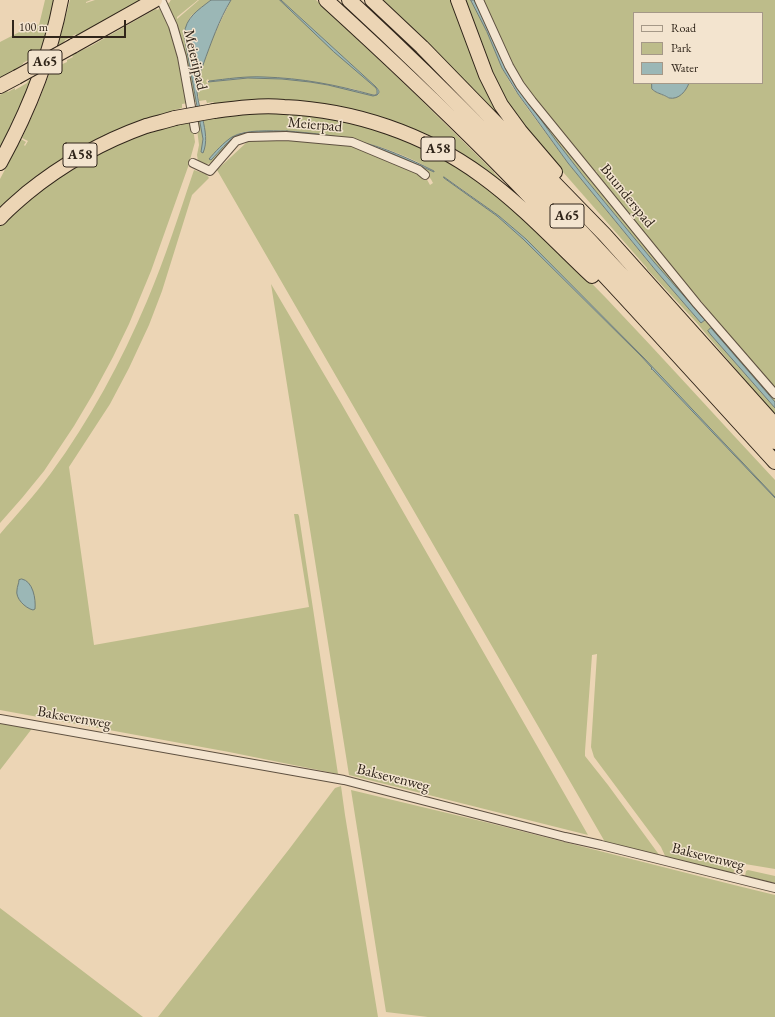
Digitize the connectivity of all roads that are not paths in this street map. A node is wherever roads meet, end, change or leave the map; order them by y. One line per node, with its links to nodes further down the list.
1 (61, 0): 10 (highway)
2 (326, 0): 15 (highway, A65)
3 (349, 0): 18 (highway, A65)
4 (372, 0): 14 (highway, A65)
5 (458, 0): 14 (highway, A65)
6 (479, 0): 16 (street, Buunderspad)
7 (155, 1): 8 (highway, A65, bridge); 9 (street, Meierijpad)
8 (0, 86)
9 (196, 129)
10 (0, 163)
11 (193, 163): 12 (street, Meierpad)
12 (425, 175)
13 (0, 218): 15 (highway, A58, bridge)
14 (605, 235): 17 (highway, A65)
15 (618, 292): 19 (highway, A65)
16 (775, 394)
17 (775, 425)
18 (775, 442)
19 (775, 462)
20 (0, 718): 21 (street, Baksevenweg)
21 (775, 888)

